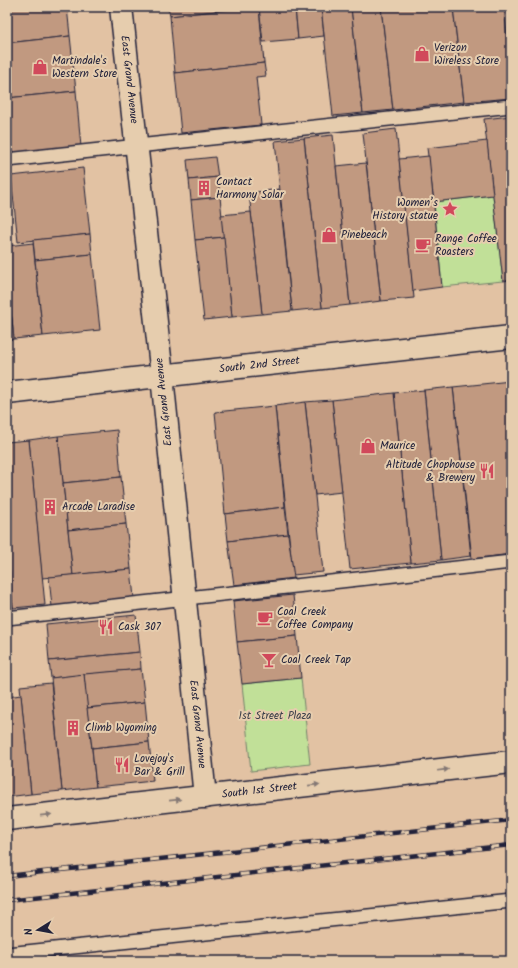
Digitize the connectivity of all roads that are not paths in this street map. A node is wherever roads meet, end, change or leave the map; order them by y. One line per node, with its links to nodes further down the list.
1 (121, 7): 3 (street, East Grand Avenue)
2 (511, 106): 3 (lane)
3 (137, 147): 4 (lane); 6 (street, East Grand Avenue)
4 (7, 160)
5 (511, 337): 6 (street, South 2nd Street)
6 (162, 376): 7 (street, South 2nd Street); 9 (street, East Grand Avenue)
7 (7, 393)
8 (511, 562): 9 (lane)
9 (185, 598): 10 (lane); 12 (street, East Grand Avenue)
10 (7, 618)
11 (511, 762): 12 (street, South 1st Street, one-way to 11)
12 (206, 797): 13 (street, South 1st Street, one-way to 12)
13 (7, 819)
14 (511, 901): 15 (lane)
15 (7, 954)

